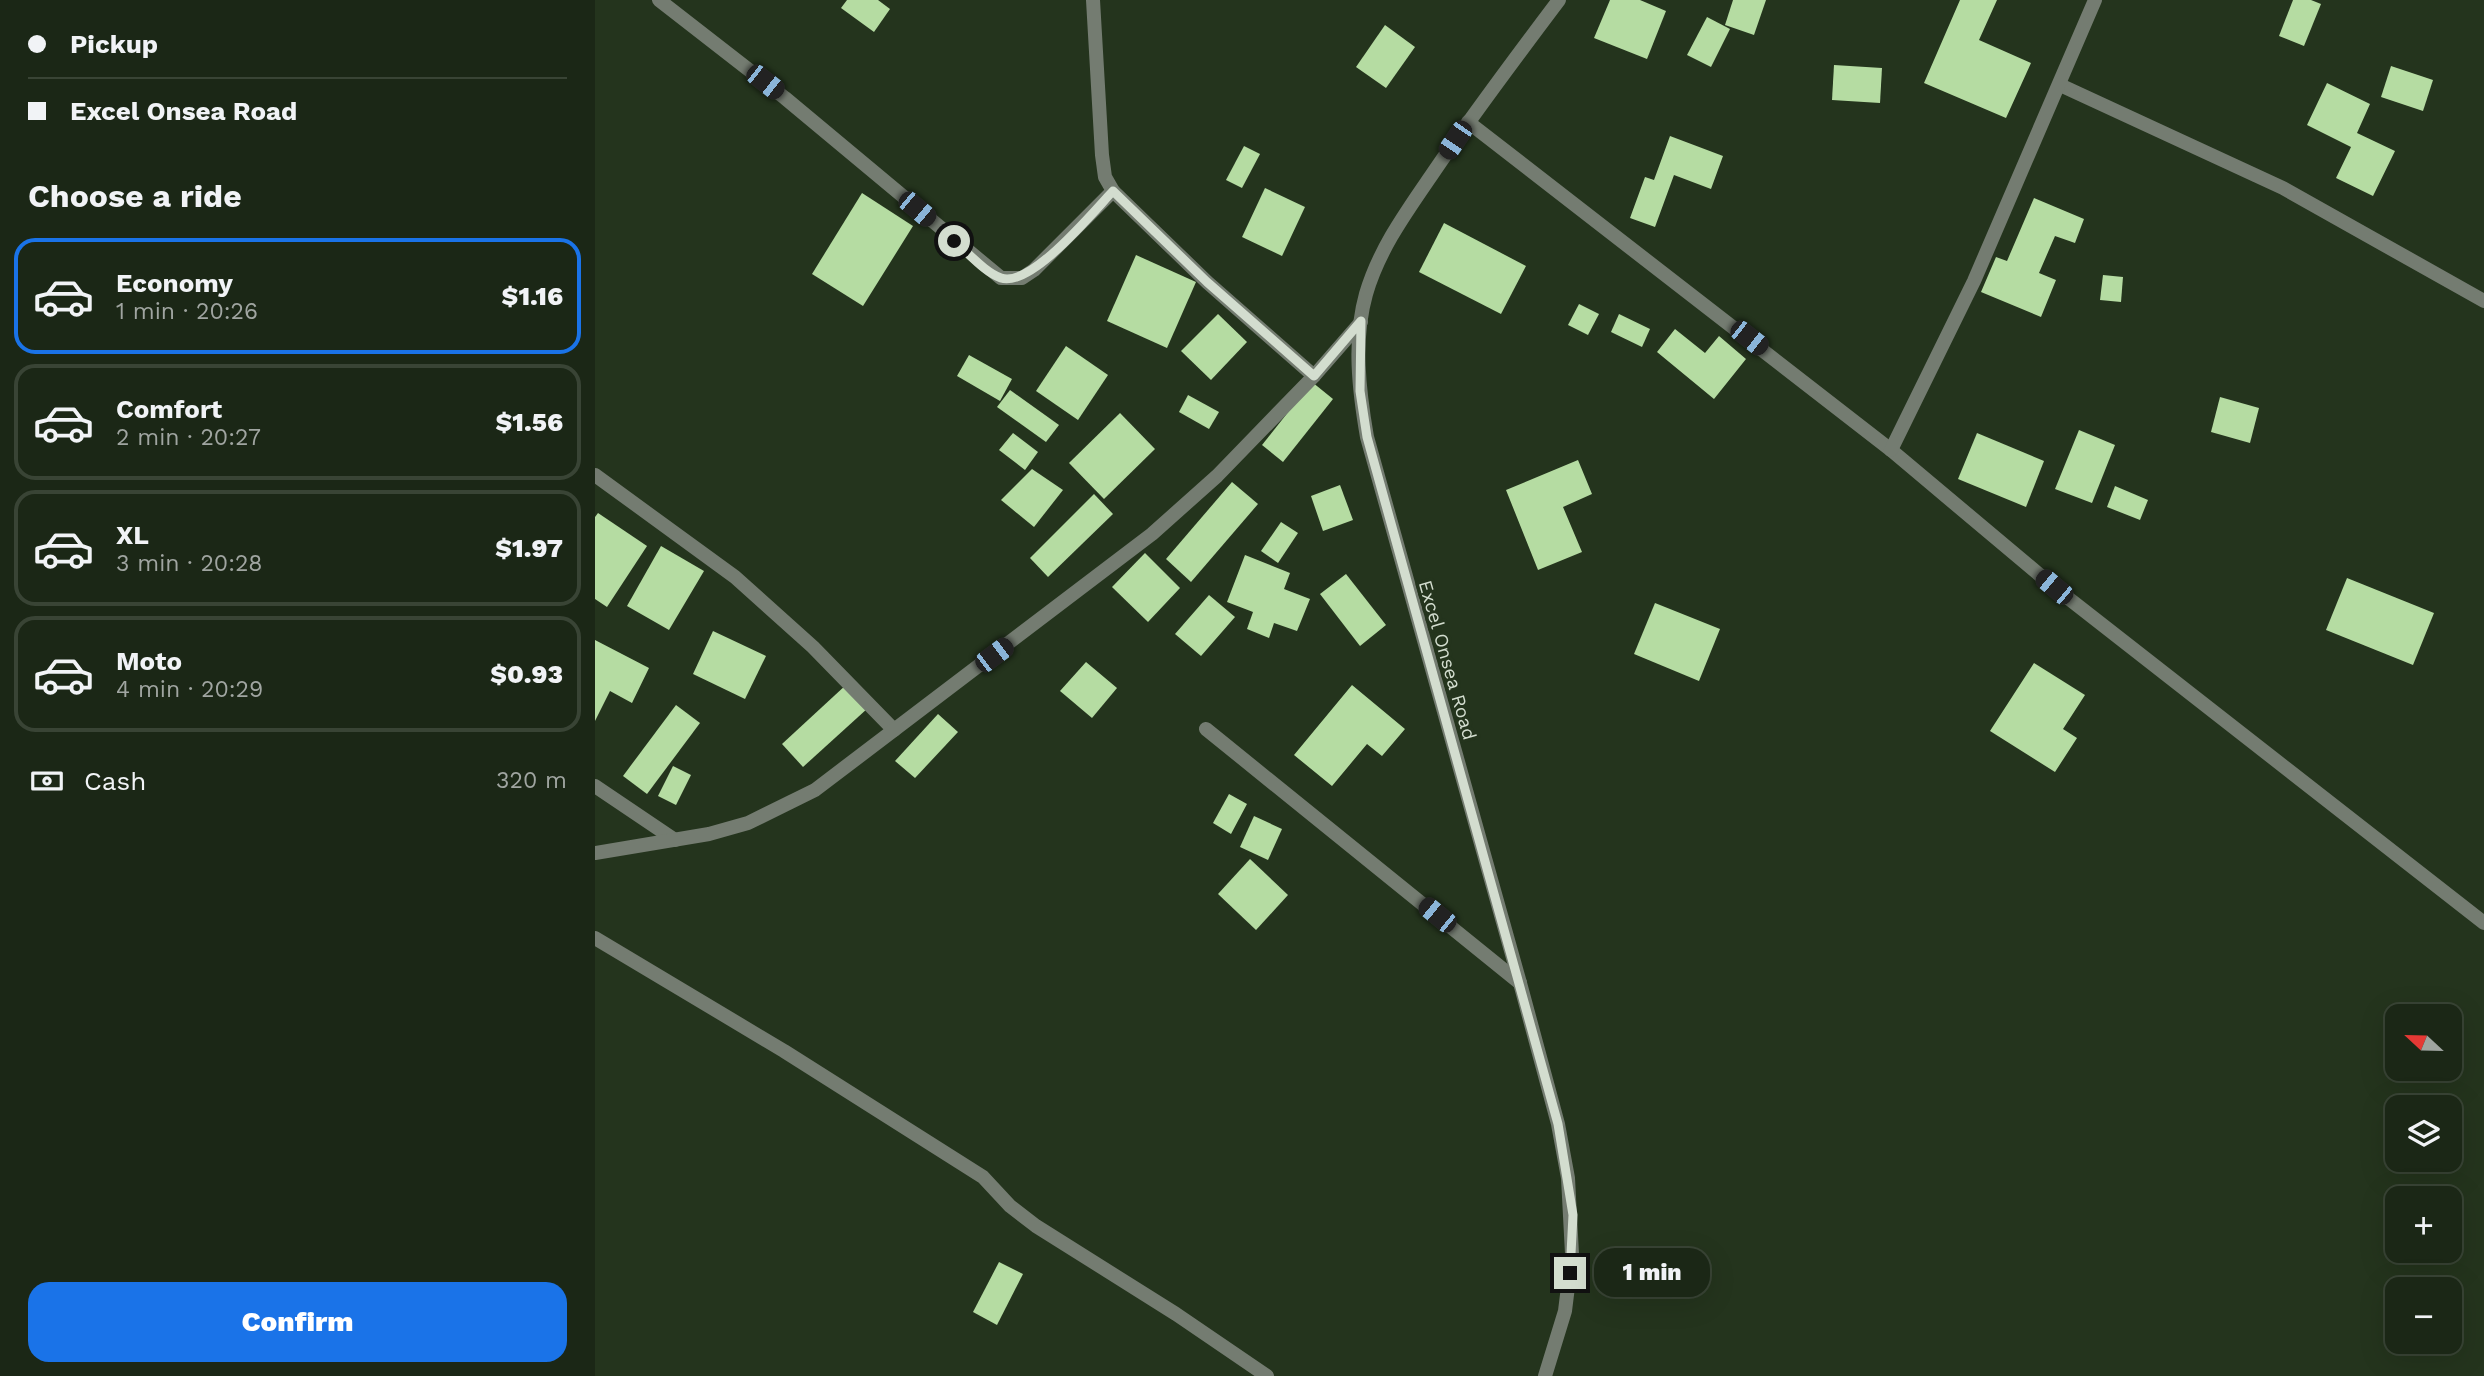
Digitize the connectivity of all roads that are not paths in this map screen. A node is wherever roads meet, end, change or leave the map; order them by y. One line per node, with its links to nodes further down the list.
1 (659, 0): 7 (street)
2 (1093, 0): 7 (street)
3 (1559, 0): 6 (street, Excel Onsea Road)
4 (2095, 0): 5 (street)
5 (2060, 85): 8 (street); 11 (street)
6 (1468, 121): 9 (street, Excel Onsea Road); 11 (street)
7 (1113, 191): 10 (street)
8 (2484, 301)
9 (1361, 321): 10 (street); 20 (street, Excel Onsea Road)
10 (1314, 376): 14 (street)
11 (1891, 450): 18 (street)
12 (595, 475): 14 (street)
13 (1206, 729): 20 (street)
14 (894, 730): 16 (street)
15 (595, 786): 16 (street)
16 (675, 840): 17 (street)
17 (595, 853)
18 (2484, 923)
19 (595, 938): 21 (street)
20 (1520, 983): 22 (street, Excel Onsea Road)
21 (1267, 1376)
22 (1545, 1376)

